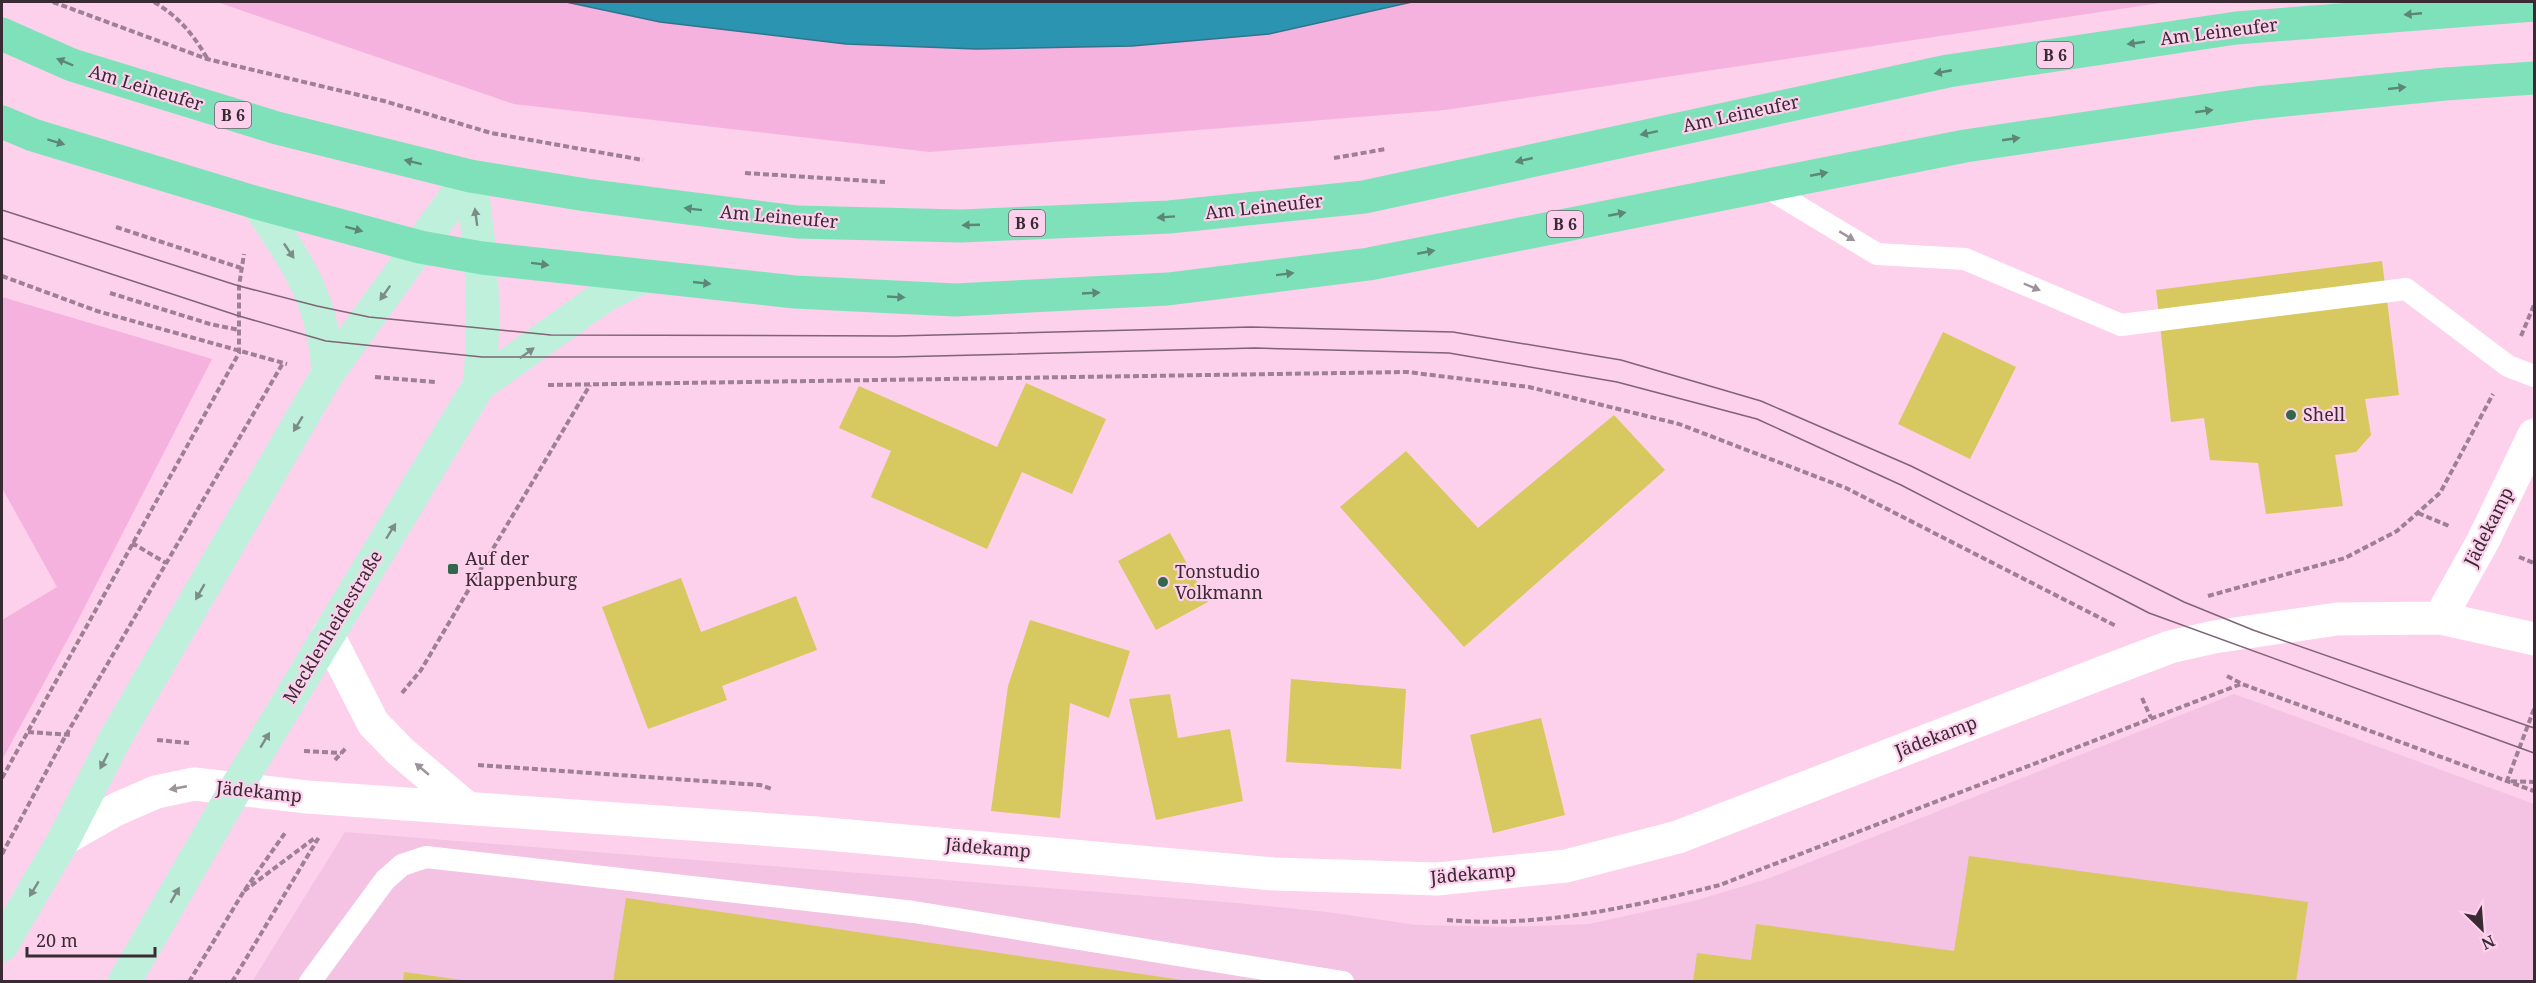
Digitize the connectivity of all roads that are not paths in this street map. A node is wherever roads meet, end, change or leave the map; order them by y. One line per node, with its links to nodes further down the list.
1 (2535, 5): 5 (main road, Am Leineufer / B 6, one-way to 5)
2 (2, 34): 5 (main road, Am Leineufer / B 6, one-way to 2)
3 (2535, 78): 6 (main road, B 6, one-way to 3)
4 (2, 122): 7 (main road, B 6, one-way to 7)
5 (470, 176): 8 (main road); 9 (main road, Mecklenheidestraße, one-way to 5)
6 (1761, 184): 10 (main road, B 6, one-way to 6); 12 (lane, one-way to 12)
7 (256, 203): 8 (main road, B 6, one-way to 8); 11 (main road, one-way to 11)
8 (420, 247): 9 (main road, B 6); 11 (main road, one-way to 11)
9 (482, 258): 10 (main road, B 6, one-way to 10); 13 (main road, Mecklenheidestraße)
10 (644, 276): 13 (main road, one-way to 10)
11 (328, 373): 20 (main road, one-way to 20)
12 (2535, 375)
13 (479, 386): 16 (main road, Mecklenheidestraße, one-way to 13)
14 (2535, 435): 15 (street, Jädekamp)
15 (2440, 618): 17 (street, Jädekamp); 19 (street, Jädekamp)
16 (328, 635): 18 (main road, Mecklenheidestraße, one-way to 16); 19 (street, one-way to 16)
17 (2535, 639)
18 (235, 790): 19 (street, Jädekamp); 20 (street, Jädekamp, one-way to 20); 22 (main road, Mecklenheidestraße, one-way to 18)
19 (466, 807)
20 (64, 839): 21 (main road, one-way to 21)
21 (2, 945)
22 (124, 981)
23 (310, 981): 24 (lane)
24 (1343, 981)

